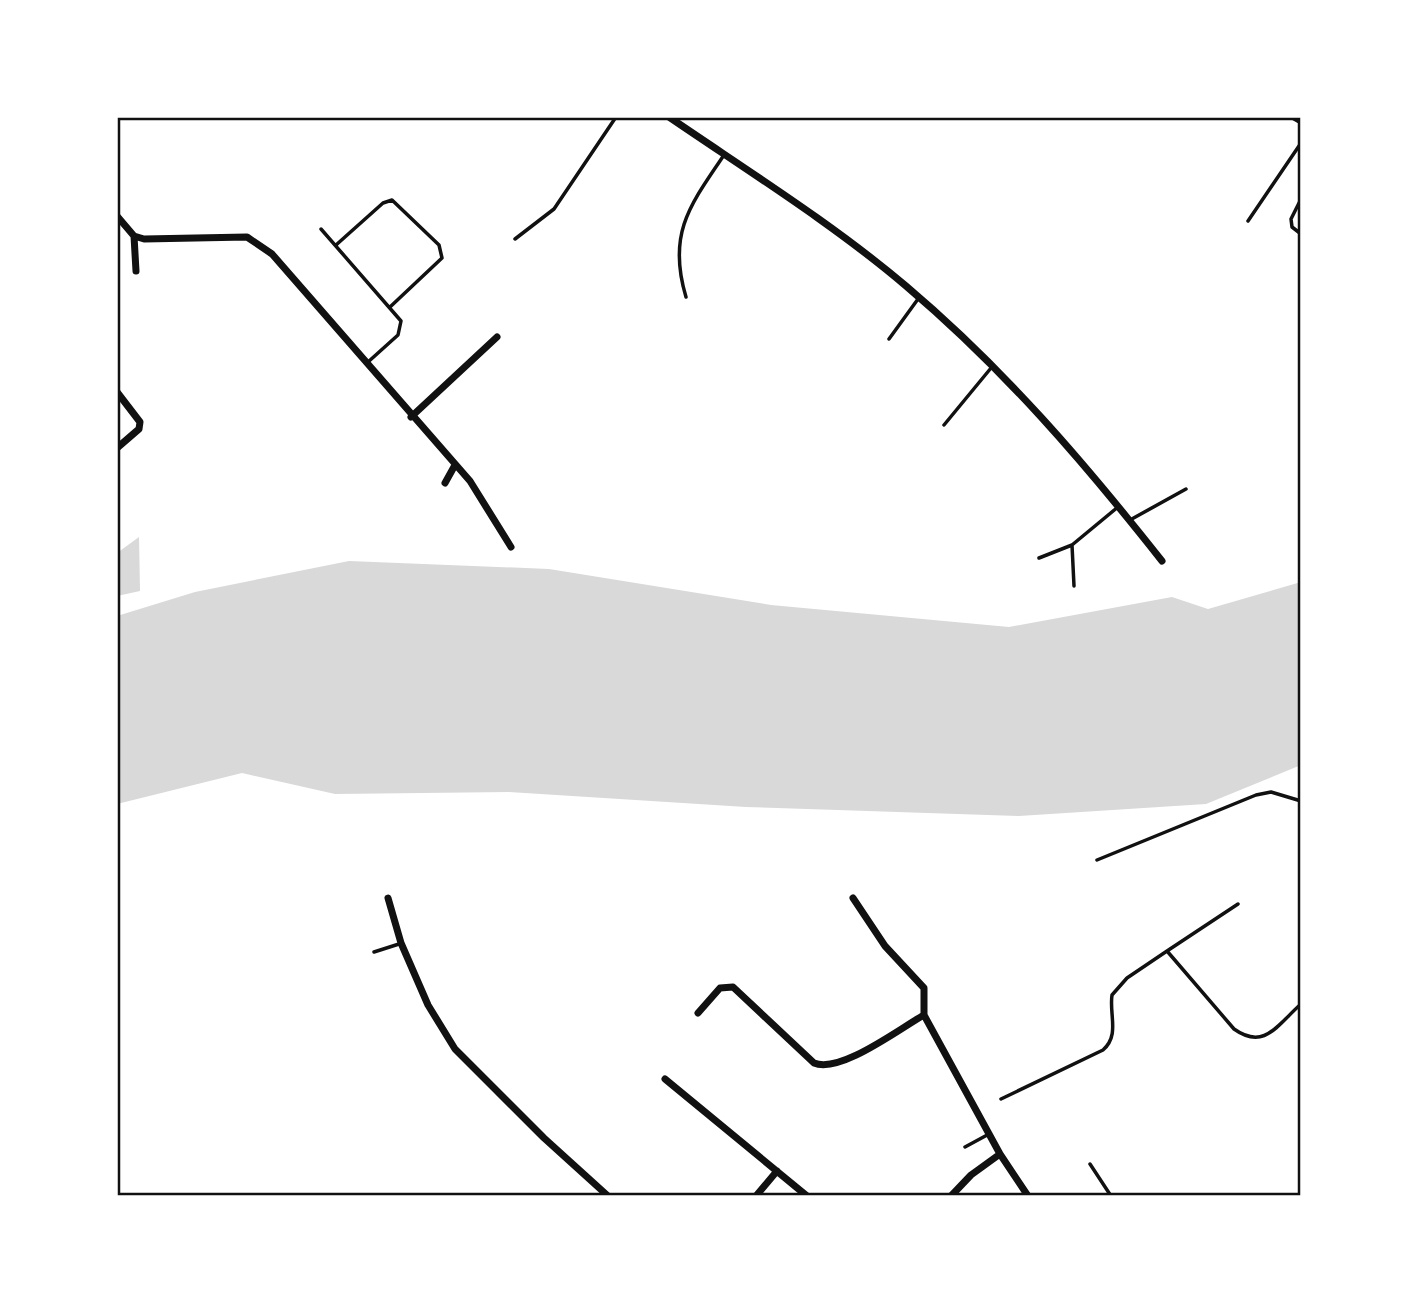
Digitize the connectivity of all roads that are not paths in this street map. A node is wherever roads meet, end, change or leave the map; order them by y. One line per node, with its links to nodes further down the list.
1 (616, 117): 13 (lane)
2 (669, 117): 6 (street)
3 (1294, 117): 4 (street)
4 (1301, 121)
5 (1301, 143): 9 (lane)
6 (724, 155): 16 (lane); 17 (street)
7 (1301, 200): 11 (lane)
8 (117, 216): 12 (street)
9 (1248, 221)
10 (321, 229): 14 (lane)
11 (1301, 234)
12 (134, 236): 15 (street); 21 (street)
13 (515, 239)
14 (336, 245): 18 (lane); 18 (lane)
15 (136, 271)
16 (686, 297)
17 (919, 297): 20 (lane); 22 (street)
18 (390, 307): 21 (lane)
19 (497, 337): 24 (street)
20 (889, 339)
21 (367, 364): 24 (street)
22 (992, 366): 25 (lane); 30 (street)
23 (117, 392): 26 (street)
24 (411, 417): 27 (street)
25 (944, 425)
26 (117, 448)
27 (455, 465): 28 (street); 33 (street)
28 (445, 482)
29 (1186, 489): 31 (lane)
30 (1119, 507): 31 (street); 32 (lane)
31 (1129, 520): 35 (street)
32 (1072, 545): 34 (lane); 36 (lane)
33 (511, 547)
34 (1039, 558)
35 (1162, 561)
36 (1074, 586)
37 (1301, 802): 38 (lane)
38 (1097, 860)
39 (388, 898): 42 (street)
40 (853, 898): 47 (street)
41 (1238, 904): 44 (lane)
42 (401, 943): 43 (lane); 55 (street)
43 (374, 951)
44 (1167, 951): 45 (lane); 49 (lane)
45 (1301, 1004)
46 (698, 1013): 47 (street)
47 (924, 1015): 50 (street)
48 (665, 1079): 54 (street)
49 (1001, 1099)
50 (989, 1134): 51 (lane); 52 (street)
51 (965, 1147)
52 (1000, 1154): 58 (street); 59 (street)
53 (1090, 1164): 60 (lane)
54 (777, 1171): 56 (street); 57 (street)
55 (608, 1196)
56 (756, 1196)
57 (807, 1196)
58 (951, 1196)
59 (1028, 1196)
60 (1111, 1196)

